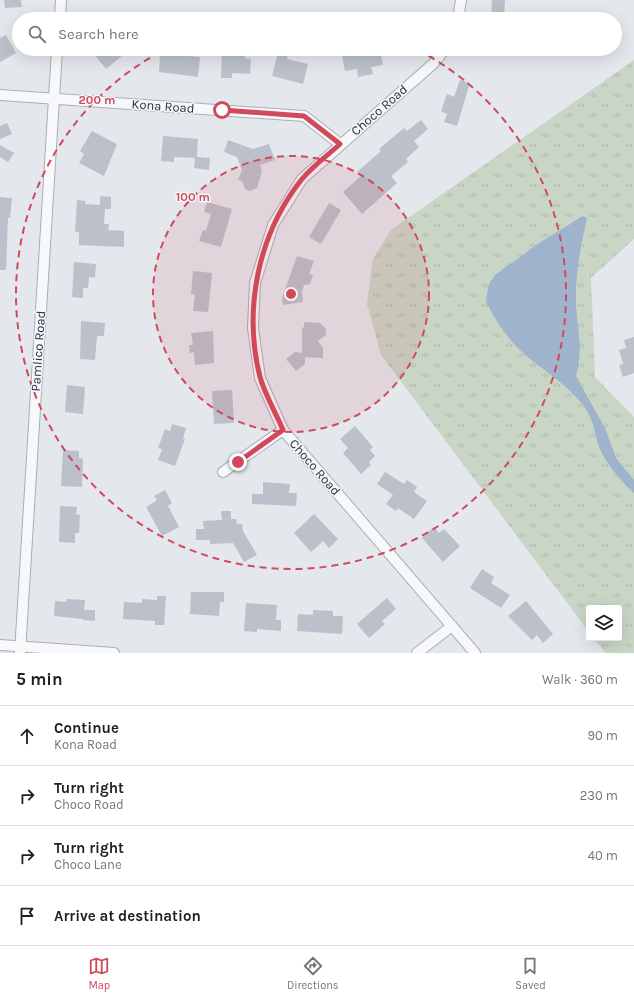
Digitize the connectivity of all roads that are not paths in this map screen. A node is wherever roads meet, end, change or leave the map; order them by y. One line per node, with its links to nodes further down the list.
1 (61, 0): 3 (street)
2 (461, 0): 4 (street)
3 (60, 12)
4 (459, 12)
5 (57, 56): 8 (street, Pamlico Road)
6 (440, 56): 9 (street, Choco Road)
7 (0, 95): 8 (street, Kona Road)
8 (54, 98): 9 (street, Kona Road); 14 (street, Pamlico Road)
9 (340, 144): 10 (street, Choco Road)
10 (283, 430): 11 (street); 12 (street, Choco Road)
11 (223, 472)
12 (452, 626): 16 (street); 17 (street, Choco Road)
13 (0, 645): 14 (street)
14 (20, 650): 15 (street)
15 (114, 653)
16 (417, 653)
17 (476, 653)

